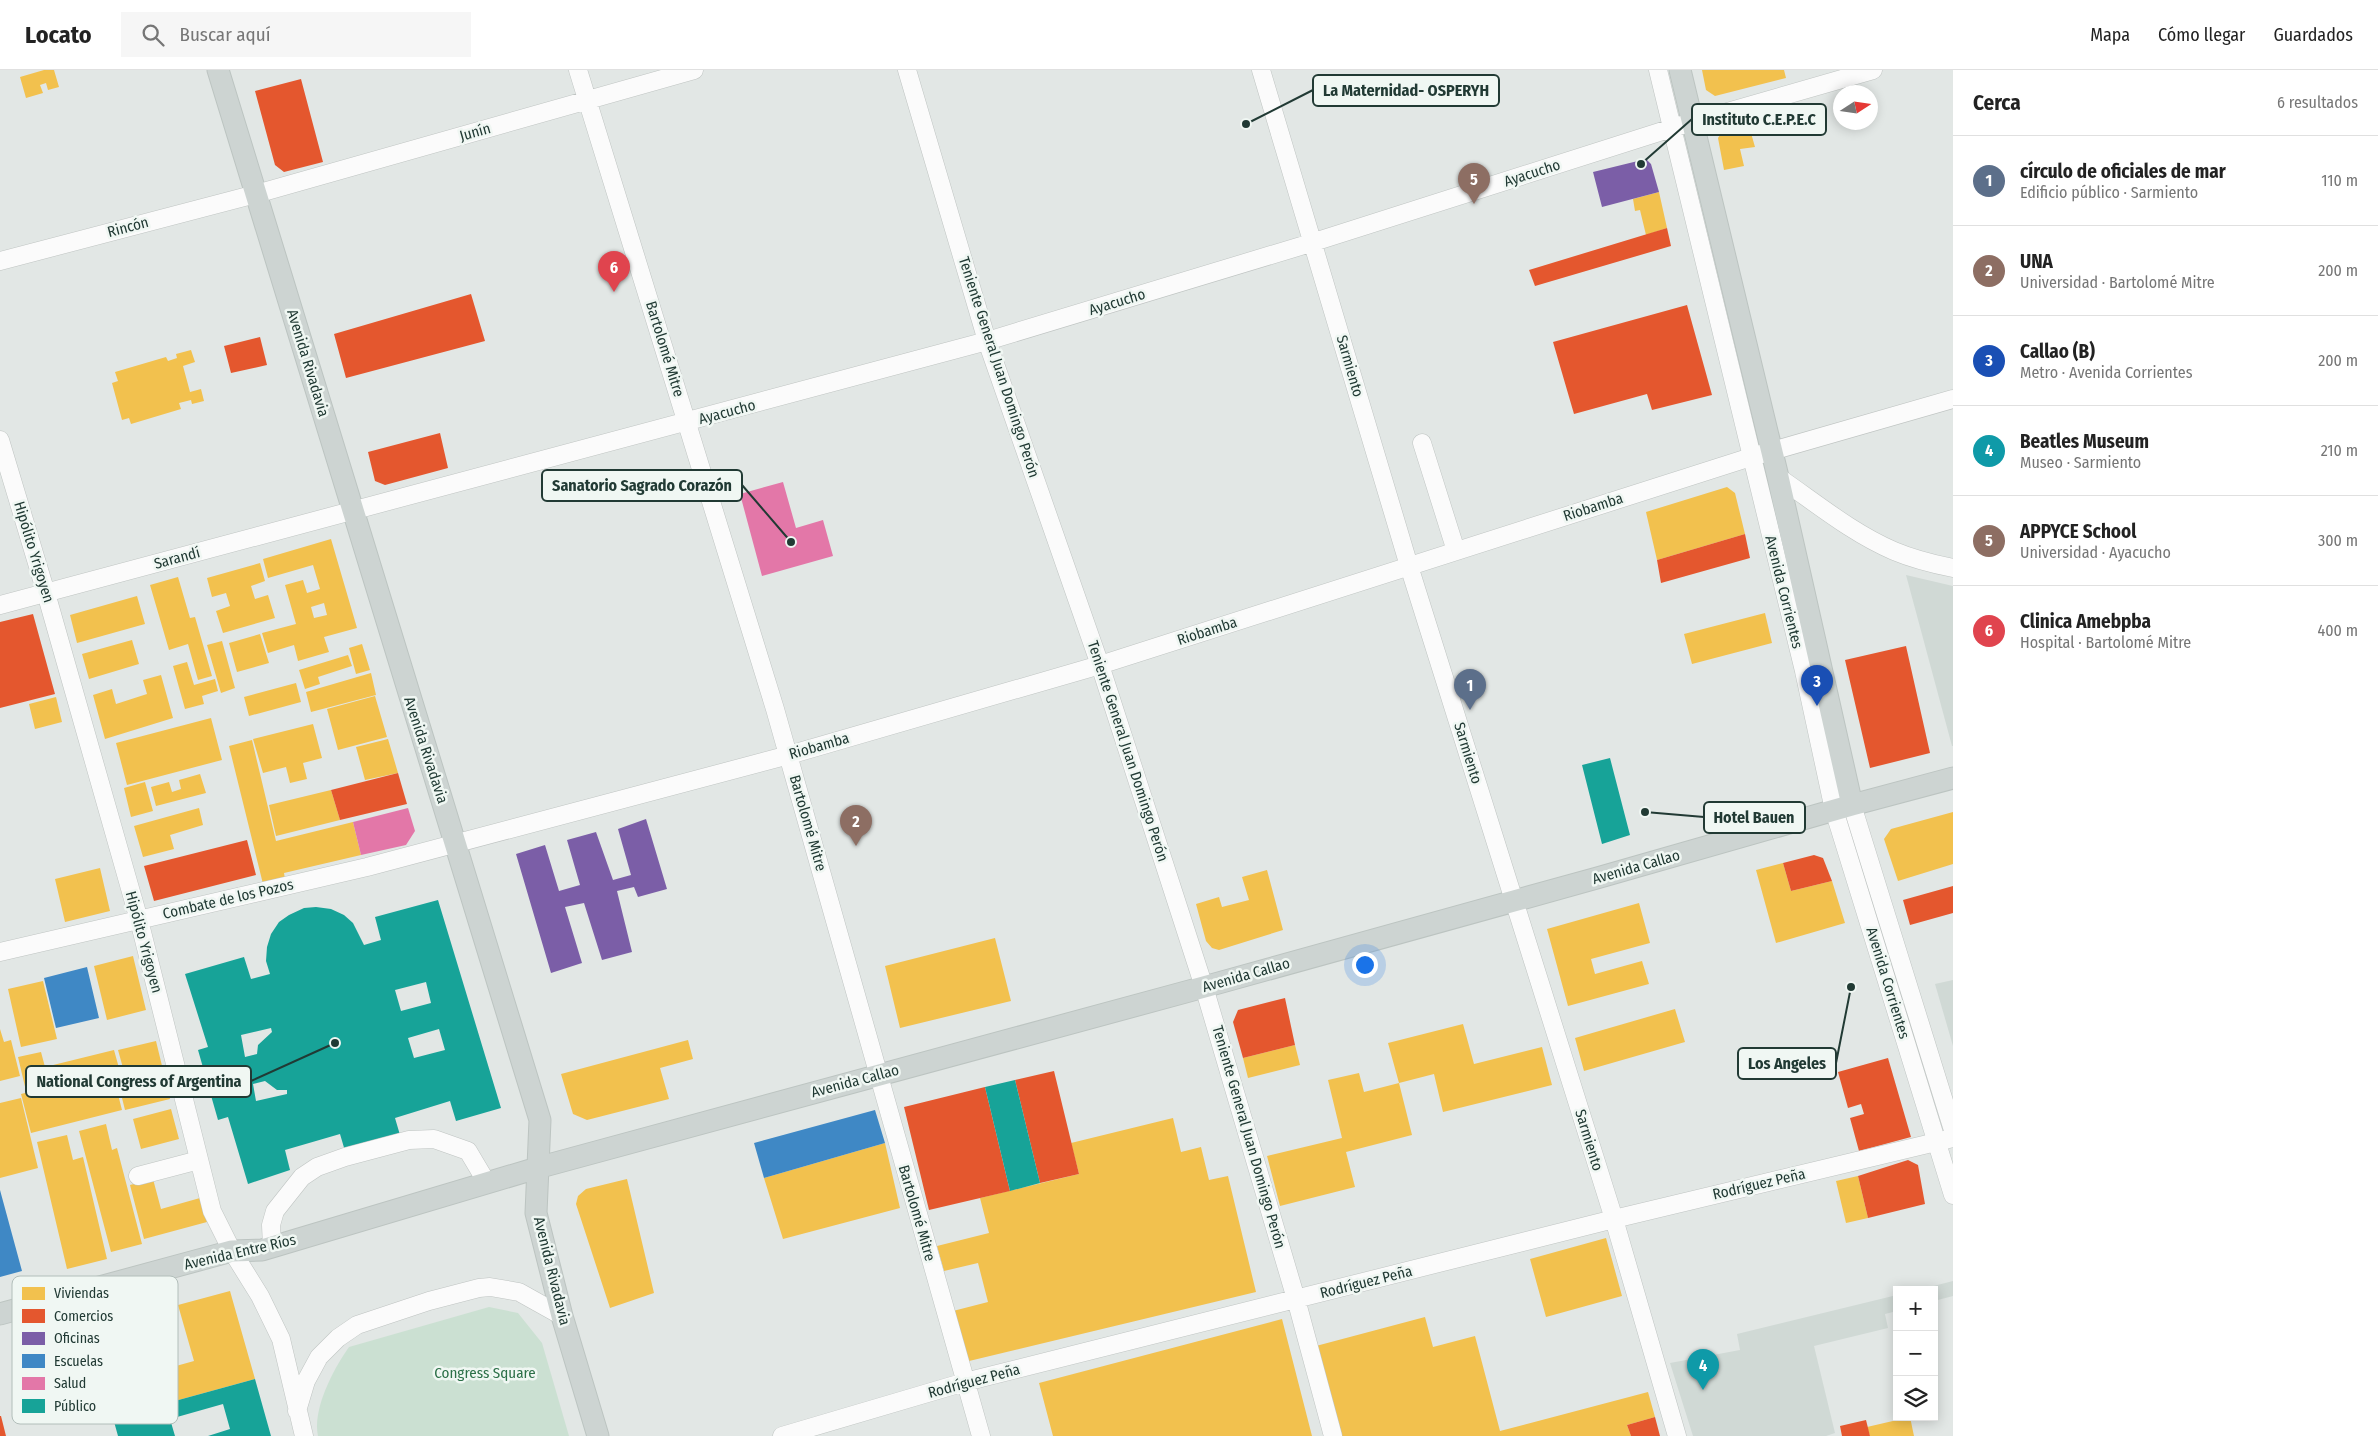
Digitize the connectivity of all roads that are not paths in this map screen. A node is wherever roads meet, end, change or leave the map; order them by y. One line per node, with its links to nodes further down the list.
1 (218, 70): 12 (main road, Avenida Rivadavia)
2 (578, 70): 9 (street, Bartolomé Mitre)
3 (694, 70): 9 (street, Junín)
4 (907, 70): 15 (street, Teniente General Juan Domingo Perón)
5 (1261, 70): 13 (street, Sarmiento)
6 (1658, 70): 11 (street, Avenida Corrientes)
7 (1680, 70): 10 (main road, Avenida Corrientes)
8 (1873, 70): 10 (street, Ayacucho)
9 (587, 100): 12 (street, Junín); 17 (street, Bartolomé Mitre)
10 (1693, 123): 11 (street, Ayacucho); 20 (main road, Avenida Corrientes)
11 (1672, 128): 13 (street, Ayacucho); 21 (street, Avenida Corrientes)
12 (256, 194): 14 (street, Rincón); 23 (main road, Avenida Rivadavia)
13 (1314, 242): 15 (street, Ayacucho); 25 (street, Sarmiento)
14 (0, 261)
15 (987, 341): 17 (street, Ayacucho); 29 (street, Teniente General Juan Domingo Perón)
16 (1953, 398): 20 (street, Riobamba)
17 (688, 422): 23 (street, Ayacucho); 30 (street, Bartolomé Mitre)
18 (0, 440): 27 (street, Hipólito Yrigoyen)
19 (1422, 443): 24 (street)
20 (1772, 450): 21 (street, Riobamba); 22 (main road, Avenida Corrientes)
21 (1751, 456): 24 (street, Riobamba); 32 (street, Avenida Corrientes)
22 (1778, 477): 26 (street); 32 (main road, Avenida Corrientes)
23 (354, 510): 27 (street, Sarandí); 33 (main road, Avenida Rivadavia)
24 (1456, 551): 25 (street, Riobamba)
25 (1409, 566): 29 (street, Riobamba); 34 (street, Sarmiento)
26 (1953, 568)
27 (46, 594): 28 (street, Sarandí); 35 (street, Hipólito Yrigoyen)
28 (0, 605)
29 (1100, 665): 30 (street, Riobamba); 37 (street, Teniente General Juan Domingo Perón)
30 (789, 755): 33 (street, Riobamba); 38 (street, Bartolomé Mitre)
31 (1953, 778): 32 (main road, Avenida Callao)
32 (1843, 807): 34 (main road, Avenida Callao); 39 (street, Avenida Corrientes); 40 (street, Avenida Corrientes)
33 (455, 844): 35 (street, Combate de los Pozos); 42 (main road, Avenida Rivadavia)
34 (1514, 900): 37 (main road, Avenida Callao); 46 (street, Sarmiento)
35 (139, 920): 36 (street, Combate de los Pozos); 41 (street, Hipólito Yrigoyen)
36 (0, 952)
37 (1204, 987): 38 (main road, Avenida Callao); 50 (street, Teniente General Juan Domingo Perón)
38 (878, 1074): 42 (main road, Avenida Callao); 52 (street, Bartolomé Mitre)
39 (1953, 1130)
40 (1945, 1140): 45 (street, Avenida Corrientes); 46 (street, Rodríguez Peña)
41 (199, 1160): 43 (street); 48 (street, Hipólito Yrigoyen)
42 (537, 1168): 44 (main road, Avenida Entre Ríos); 51 (main road, Avenida Rivadavia)
43 (138, 1176)
44 (487, 1183): 47 (main road, Avenida Entre Ríos); 47 (street)
45 (1953, 1196)
46 (1614, 1219): 50 (street, Rodríguez Peña); 59 (street, Sarmiento)
47 (272, 1247): 48 (main road, Avenida Entre Ríos)
48 (232, 1252): 49 (main road, Avenida Entre Ríos); 53 (street, Hipólito Yrigoyen)
49 (142, 1276)
50 (1296, 1299): 52 (street, Rodríguez Peña); 58 (street, Teniente General Juan Domingo Perón)
51 (562, 1316): 53 (street); 55 (main road, Avenida Rivadavia)
52 (965, 1382): 56 (street, Rodríguez Peña); 57 (street, Bartolomé Mitre)
53 (296, 1411): 54 (street, Hipólito Yrigoyen)
54 (304, 1436)
55 (598, 1436)
56 (782, 1436)
57 (981, 1436)
58 (1334, 1436)
59 (1678, 1436)

